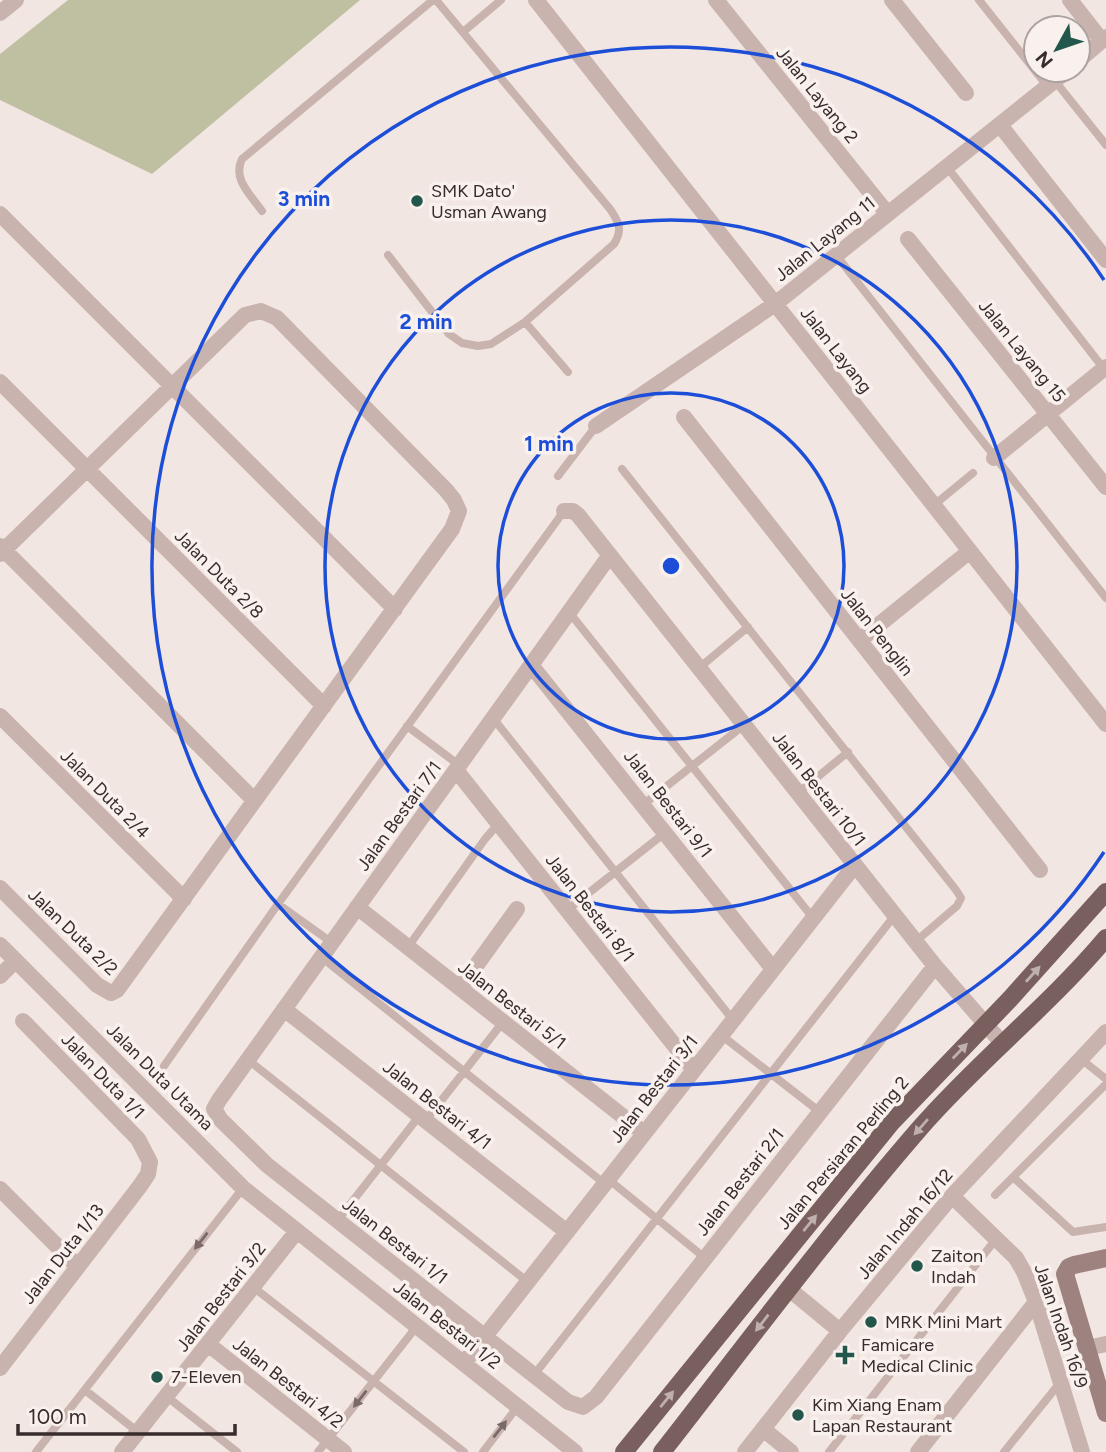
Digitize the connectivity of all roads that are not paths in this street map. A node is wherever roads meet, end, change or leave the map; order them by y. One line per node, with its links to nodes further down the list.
1 (434, 0): 8 (lane); 16 (lane)
2 (501, 0): 8 (lane)
3 (536, 0): 23 (street, Jalan Layang)
4 (716, 0): 17 (street, Jalan Layang 2)
5 (892, 0): 12 (street)
6 (979, 0): 10 (lane)
7 (1070, 0): 9 (street)
8 (463, 32): 24 (lane)
9 (1104, 39)
10 (1022, 49)
11 (1052, 84): 13 (street, Jalan Layang 11); 14 (lane)
12 (967, 93)
13 (1000, 125): 15 (street, Jalan Layang 11); 22 (street)
14 (1106, 145)
15 (947, 167): 17 (street, Jalan Layang 11); 25 (lane)
16 (262, 211)
17 (887, 213): 21 (street, Jalan Layang 11)
18 (0, 214): 28 (street)
19 (908, 239): 29 (street, Jalan Layang 15)
20 (388, 255): 24 (lane)
21 (836, 255): 23 (street, Jalan Layang 11); 32 (lane)
22 (1106, 260)
23 (775, 304): 31 (street, Jalan Layang 11); 38 (street, Jalan Layang)
24 (525, 322): 26 (lane)
25 (1105, 369): 29 (street)
26 (568, 372)
27 (0, 382): 33 (street, Jalan Duta 2/8)
28 (172, 386): 33 (street); 44 (street); 44 (street)
29 (1048, 415): 32 (street); 37 (street, Jalan Layang 15)
30 (684, 417): 47 (street, Jalan Penglin)
31 (596, 426): 36 (lane)
32 (994, 458): 43 (lane)
33 (87, 469): 40 (street); 50 (street, Jalan Duta 2/8)
34 (622, 469): 46 (lane)
35 (973, 473): 38 (lane)
36 (558, 477)
37 (1106, 487)
38 (934, 505): 41 (street, Jalan Layang)
39 (564, 510): 42 (street, Jalan Bestari 10/1); 55 (lane)
40 (1, 550): 60 (street)
41 (970, 551): 47 (street); 53 (street, Jalan Layang)
42 (610, 555): 45 (street, Jalan Bestari 7/1); 49 (street, Jalan Bestari 10/1)
43 (1106, 598)
44 (395, 609): 50 (street)
45 (569, 612): 48 (street, Jalan Bestari 7/1); 58 (lane)
46 (748, 627): 49 (lane); 56 (lane)
47 (860, 640): 65 (street, Jalan Penglin)
48 (531, 665): 52 (street, Jalan Bestari 7/1); 61 (street, Jalan Bestari 9/1)
49 (699, 668): 54 (street, Jalan Bestari 10/1)
50 (324, 706): 60 (street)
51 (0, 716): 69 (street, Jalan Duta 2/4)
52 (493, 718): 57 (street, Jalan Bestari 7/1); 66 (lane)
53 (1106, 724)
54 (744, 725): 58 (lane); 59 (street, Jalan Bestari 10/1)
55 (407, 726): 57 (lane); 70 (lane)
56 (848, 752): 59 (lane); 78 (lane)
57 (458, 767): 62 (street, Jalan Bestari 8/1); 71 (street, Jalan Bestari 7/1)
58 (692, 767): 61 (lane); 75 (lane)
59 (798, 793): 64 (street, Jalan Bestari 10/1)
60 (254, 800): 69 (street)
61 (644, 804): 63 (street, Jalan Bestari 9/1)
62 (499, 823): 73 (street, Jalan Bestari 8/1); 80 (lane)
63 (666, 832): 66 (lane); 84 (street, Jalan Bestari 9/1)
64 (855, 865): 74 (street, Jalan Bestari 10/1); 75 (street, Jalan Bestari 3/1)
65 (1040, 870)
66 (615, 872): 73 (lane); 88 (lane)
67 (0, 888): 69 (street, Jalan Duta 2/2)
68 (1106, 892): 91 (main road, Jalan Persiaran Perling 2, one-way to 68)
69 (184, 899)
70 (278, 904): 77 (lane); 97 (lane)
71 (357, 907): 77 (street, Jalan Bestari 7/1); 80 (street, Jalan Bestari 5/1)
72 (517, 909): 86 (street)
73 (567, 910): 98 (street, Jalan Bestari 8/1)
74 (895, 915): 78 (street, Jalan Bestari 10/1); 100 (lane)
75 (813, 918): 84 (street, Jalan Bestari 3/1)
76 (1106, 938): 94 (main road)
77 (331, 942): 81 (street, Jalan Bestari 7/1)
78 (915, 942): 83 (street, Jalan Bestari 10/1)
79 (1, 947): 82 (street, Jalan Duta Utama)
80 (408, 947): 86 (street, Jalan Bestari 5/1)
81 (321, 957): 87 (street, Jalan Bestari 7/1); 99 (lane)
82 (15, 961): 85 (street); 110 (street, Jalan Duta Utama)
83 (935, 966): 91 (street, Jalan Bestari 10/1); 103 (street, Jalan Bestari 2/1)
84 (773, 969): 88 (street, Jalan Bestari 3/1)
85 (0, 976)
86 (460, 988): 90 (street, Jalan Bestari 5/1)
87 (284, 1009): 95 (street, Jalan Bestari 7/1); 104 (street, Jalan Bestari 4/1)
88 (733, 1020): 93 (street, Jalan Bestari 3/1)
89 (23, 1021): 106 (street, Jalan Duta 1/1)
90 (503, 1022): 99 (lane); 105 (street, Jalan Bestari 5/1)
91 (986, 1024): 94 (street, Jalan Bestari 10/1); 153 (main road, Jalan Persiaran Perling 2, one-way to 91)
92 (1106, 1032): 96 (street, Jalan Indah 16/12)
93 (721, 1035): 98 (street, Jalan Bestari 3/1); 100 (lane)
94 (1002, 1043): 125 (main road, one-way to 125)
95 (247, 1059): 102 (street, Jalan Bestari 7/1); 107 (lane)
96 (1081, 1059): 101 (lane); 113 (street, Jalan Indah 16/12)
97 (164, 1066)
98 (694, 1070): 105 (street, Jalan Bestari 3/1)
99 (464, 1072): 104 (lane); 109 (lane)
100 (771, 1074): 103 (lane); 114 (lane)
101 (1106, 1082): 108 (lane)
102 (219, 1100): 115 (street, Jalan Bestari 1/1)
103 (820, 1112): 120 (street, Jalan Bestari 2/1)
104 (423, 1118): 107 (lane); 118 (street, Jalan Bestari 4/1)
105 (644, 1133): 109 (street, Jalan Bestari 3/1)
106 (150, 1161): 122 (street, Jalan Duta 1/13)
107 (381, 1165): 115 (lane); 123 (lane)
108 (1013, 1177): 112 (lane); 116 (lane)
109 (606, 1182): 114 (lane); 118 (street, Jalan Bestari 3/1)
110 (243, 1188): 117 (street, Jalan Duta Utama); 138 (lane, one-way to 138)
111 (0, 1189): 122 (street)
112 (995, 1195)
113 (952, 1196): 119 (street, Jalan Indah 16/9); 128 (street, Jalan Indah 16/12)
114 (656, 1218): 120 (lane); 135 (lane)
115 (337, 1221): 129 (street, Jalan Bestari 1/1)
116 (1106, 1227)
117 (297, 1231): 124 (street, Jalan Bestari 3/2); 127 (street, Jalan Bestari 1/2)
118 (567, 1232): 123 (street, Jalan Bestari 3/1)
119 (996, 1239): 126 (street, Jalan Indah 16/9); 157 (lane)
120 (705, 1258): 140 (street, Jalan Bestari 2/1)
121 (1106, 1258): 132 (street)
122 (77, 1266): 134 (street, Jalan Duta 1/13)
123 (528, 1282): 129 (street, Jalan Bestari 3/1)
124 (253, 1287): 130 (street, Jalan Bestari 3/2); 136 (lane)
125 (789, 1289): 128 (street); 154 (main road, one-way to 154)
126 (1036, 1302): 137 (street, Jalan Indah 16/9); 158 (street)
127 (417, 1326): 133 (street, Jalan Bestari 1/2); 136 (lane)
128 (840, 1331): 143 (street, Jalan Indah 16/12)
129 (484, 1337): 133 (street, Jalan Bestari 3/1); 135 (street, Jalan Bestari 1/1)
130 (208, 1344): 139 (street, Jalan Bestari 3/2); 145 (street, Jalan Bestari 4/2)
131 (1106, 1344): 132 (street)
132 (1086, 1348): 142 (street)
133 (464, 1363): 141 (street, Jalan Bestari 1/2)
134 (0, 1368)
135 (534, 1375): 140 (street, Jalan Bestari 1/1)
136 (374, 1381): 145 (lane, one-way to 145); 151 (lane)
137 (1061, 1382): 159 (lane); 160 (street, Jalan Indah 16/9)
138 (85, 1390): 144 (lane); 147 (lane)
139 (166, 1396): 144 (street, Jalan Bestari 3/2); 149 (lane)
140 (568, 1402)
141 (518, 1406): 146 (street, Jalan Bestari 1/2); 152 (lane, one-way to 141)
142 (1106, 1413)
143 (763, 1429): 155 (street, Jalan Indah 16/12); 156 (street)
144 (138, 1432): 148 (street, Jalan Bestari 3/2)
145 (323, 1446): 150 (street, Jalan Bestari 4/2)
146 (572, 1451)
147 (36, 1452)
148 (122, 1452)
149 (237, 1452)
150 (344, 1452)
151 (464, 1452)
152 (483, 1452)
153 (624, 1452)
154 (662, 1452)
155 (746, 1452)
156 (791, 1452)
157 (829, 1452)
158 (918, 1452)
159 (1004, 1452)
160 (1082, 1452)

